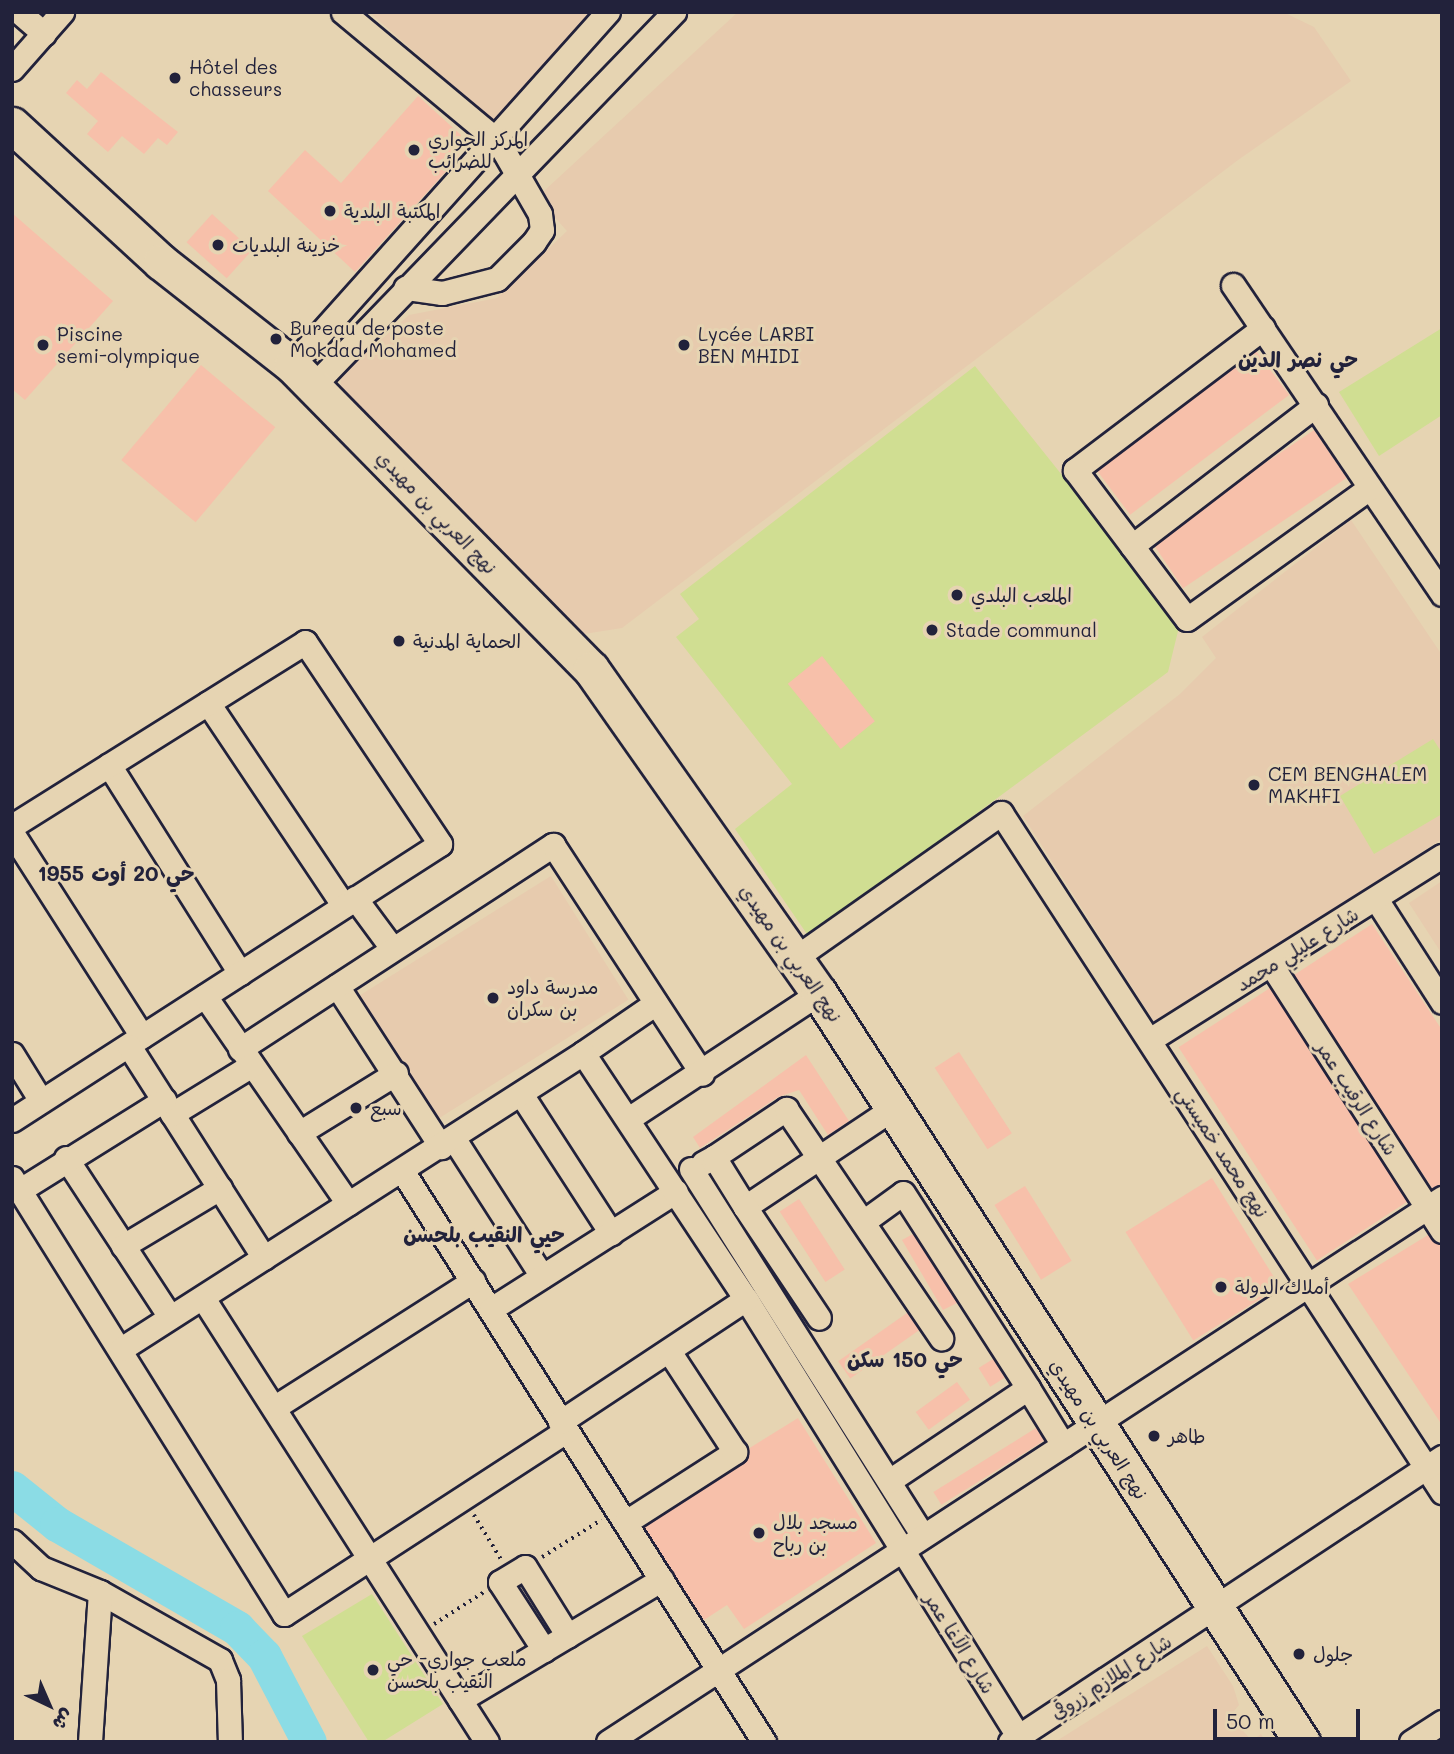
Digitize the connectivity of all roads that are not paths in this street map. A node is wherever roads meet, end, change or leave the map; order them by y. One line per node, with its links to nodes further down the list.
1 (19, 12): 6 (street)
2 (62, 12): 6 (street)
3 (343, 12): 9 (street)
4 (608, 12): 9 (street)
5 (674, 12): 10 (street)
6 (44, 34): 7 (street)
7 (12, 69)
8 (12, 125): 14 (main road, نهج العربي بن مهيدي)
9 (498, 141): 10 (street); 14 (street)
10 (515, 174): 12 (street); 12 (street)
11 (1233, 285): 13 (street)
12 (405, 288): 14 (street)
13 (1263, 328): 15 (street); 17 (street)
14 (303, 375): 27 (main road, نهج العربي بن مهيدي)
15 (1316, 405): 16 (street); 17 (street)
16 (1369, 488): 17 (street); 18 (street)
17 (1132, 546)
18 (1442, 594)
19 (208, 703): 20 (street); 25 (street); 25 (street)
20 (109, 765): 21 (street); 29 (street)
21 (12, 826)
22 (12, 833): 36 (street)
23 (1442, 856): 24 (street, شارع عليلي محمد)
24 (1376, 899): 28 (street, شارع عليلي محمد); 33 (street)
25 (349, 902): 26 (street); 29 (street)
26 (392, 948): 30 (street); 34 (street)
27 (795, 958): 31 (main road, نهج العربي بن مهيدي); 35 (street, نهج محمد خميستي)
28 (1272, 966): 35 (street, شارع عليلي محمد); 59 (street, شارع الرقيب عمر)
29 (240, 973): 32 (street)
30 (337, 986): 39 (street); 40 (street)
31 (819, 993): 41 (street); 45 (main road, نهج العربي بن مهيدي)
32 (205, 996): 36 (street); 39 (street)
33 (1442, 1002)
34 (656, 1003): 37 (street); 41 (street)
35 (1151, 1039): 68 (street, نهج محمد خميستي)
36 (136, 1041): 43 (street); 44 (street)
37 (583, 1053): 42 (street); 46 (street, شارع الآغا عمر)
38 (12, 1054): 43 (street)
39 (246, 1057): 44 (street); 48 (street)
40 (396, 1073): 48 (street); 49 (street)
41 (702, 1074): 46 (street)
42 (521, 1094): 49 (street); 63 (street)
43 (41, 1101): 47 (street)
44 (168, 1107): 52 (street); 57 (street)
45 (895, 1107): 51 (street); 79 (main road, نهج العربي بن مهيدي)
46 (628, 1119): 56 (street, شارع الآغا عمر)
47 (12, 1120)
48 (299, 1133): 58 (street)
49 (447, 1143): 54 (street); 66 (street)
50 (714, 1157): 51 (street); 53 (street); 60 (street)
51 (820, 1158): 60 (street); 61 (street)
52 (66, 1159): 55 (street); 64 (street)
53 (691, 1169): 56 (street); 83 (street)
54 (403, 1172): 58 (street); 67 (street)
55 (16, 1184): 75 (street)
56 (671, 1184): 63 (street); 70 (street, شارع الآغا عمر)
57 (220, 1188): 64 (street); 65 (street)
58 (348, 1203): 65 (street)
59 (1434, 1203): 62 (street, شارع الرقيب عمر); 68 (street)
60 (745, 1208): 73 (street)
61 (863, 1222): 74 (street); 77 (street)
62 (1442, 1231)
63 (611, 1233): 66 (street)
64 (123, 1246): 72 (street)
65 (264, 1258): 69 (street)
66 (542, 1276): 71 (street)
67 (473, 1281): 71 (street); 78 (street)
68 (1308, 1285): 79 (street); 82 (street, نهج محمد خميستي)
69 (203, 1298): 72 (street); 78 (street)
70 (746, 1300): 76 (street); 88 (street, شارع الآغا عمر)
71 (492, 1309): 80 (street)
72 (170, 1317): 75 (street)
73 (819, 1318)
74 (942, 1338)
75 (121, 1349): 89 (street)
76 (669, 1351): 80 (street); 85 (street)
77 (1028, 1388): 81 (street); 83 (street)
78 (275, 1407): 89 (street)
79 (1094, 1422): 81 (street); 92 (main road, نهج العربي بن مهيدي)
80 (563, 1426): 85 (street); 89 (street)
81 (1063, 1444): 86 (street)
82 (1434, 1462): 84 (street, نهج محمد خميستي); 92 (street, شارع الملازم زروقي)
83 (889, 1481): 86 (street)
84 (1442, 1492)
85 (622, 1515): 90 (street)
86 (923, 1536): 88 (street)
87 (12, 1541): 91 (street)
88 (902, 1550): 95 (street); 98 (street, شارع الآغا عمر)
89 (372, 1558): 96 (street)
90 (662, 1579): 93 (street); 95 (street)
91 (100, 1592): 99 (street); 100 (street)
92 (1214, 1611): 98 (street, شارع الملازم زروقي); 104 (main road, نهج العربي بن مهيدي)
93 (568, 1636): 94 (street); 94 (street)
94 (544, 1650): 96 (street)
95 (718, 1669): 102 (street); 103 (street)
96 (460, 1700): 101 (street)
97 (1442, 1722): 105 (street)
98 (1014, 1739)
99 (90, 1742)
100 (230, 1742)
101 (487, 1742)
102 (608, 1742)
103 (764, 1742)
104 (1303, 1742)
105 (1410, 1742)

